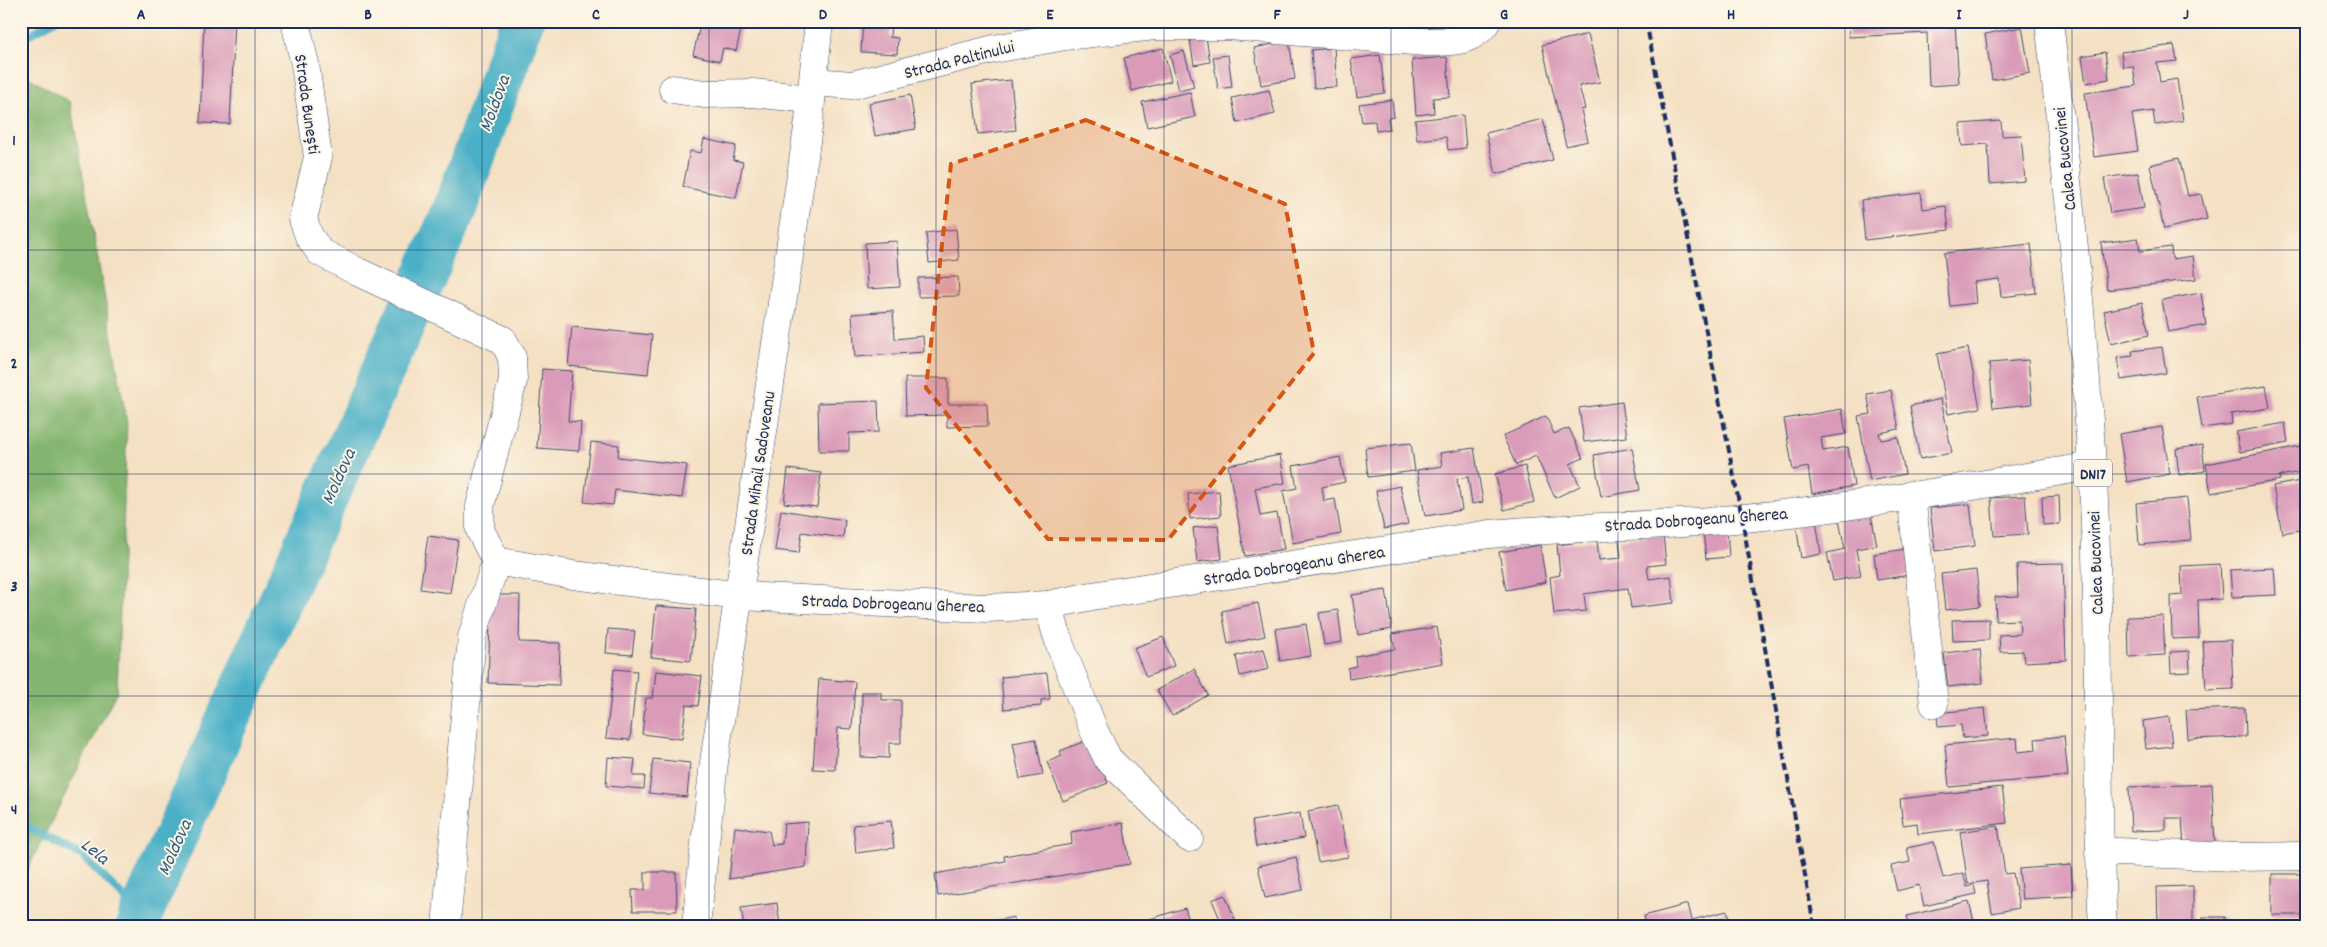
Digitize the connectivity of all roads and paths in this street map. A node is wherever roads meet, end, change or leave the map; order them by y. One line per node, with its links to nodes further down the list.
1 (295, 21): 9 (main road, Strada Bunești)
2 (820, 21): 6 (main road, Strada Mihail Sadoveanu)
3 (1487, 21): 6 (main road, Strada Paltinului)
4 (2049, 21): 7 (main road, Calea Bucovinei / DN17)
5 (673, 89): 6 (main road, Strada Paltinului)
6 (812, 91): 10 (main road, Strada Mihail Sadoveanu)
7 (2092, 466): 8 (main road, Strada Dobrogeanu Gherea); 14 (main road, Calea Bucovinei / DN17)
8 (1911, 495): 11 (main road, Strada Dobrogeanu Gherea); 12 (main road)
9 (496, 561): 10 (main road, Strada Dobrogeanu Gherea); 16 (main road)
10 (740, 596): 11 (main road, Strada Dobrogeanu Gherea); 17 (main road, Strada Mihail Sadoveanu)
11 (1048, 605): 13 (main road)
12 (1934, 704)
13 (1190, 838)
14 (2099, 853): 15 (main road); 18 (main road, Calea Bucovinei / DN17)
15 (2306, 856)
16 (446, 926)
17 (696, 926)
18 (2103, 926)

